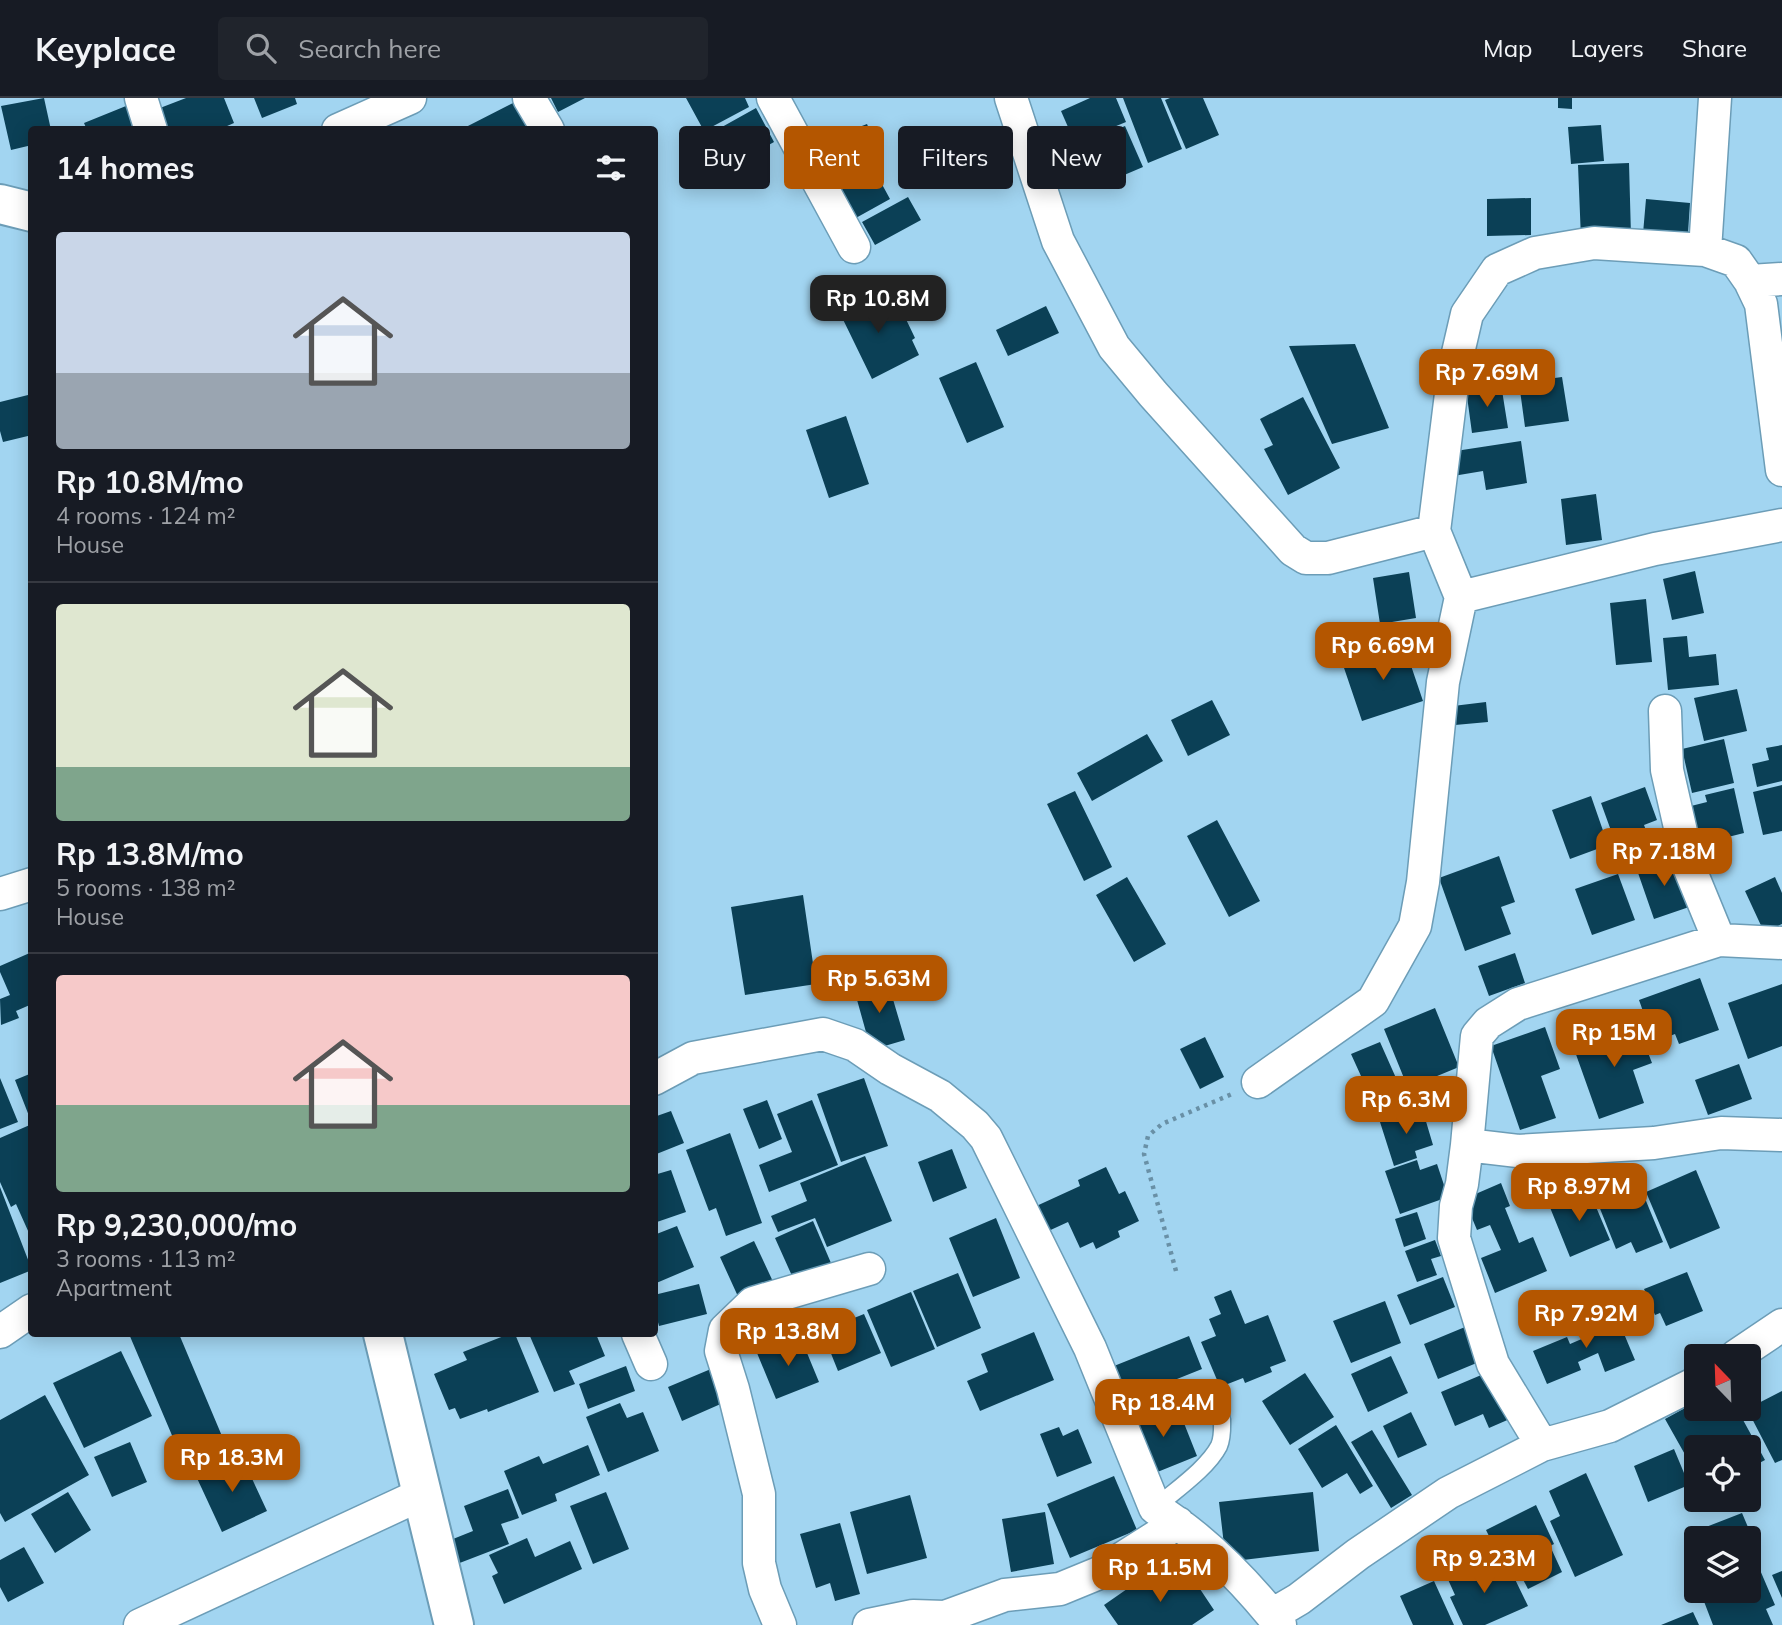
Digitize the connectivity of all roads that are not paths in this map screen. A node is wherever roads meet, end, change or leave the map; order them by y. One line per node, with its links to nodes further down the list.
1 (141, 98): 7 (street)
2 (410, 98): 8 (street)
3 (529, 98): 9 (street)
4 (773, 98): 12 (street)
5 (1011, 98): 18 (street)
6 (1715, 98): 13 (street)
7 (150, 126)
8 (347, 126)
9 (546, 126)
10 (0, 204): 11 (street)
11 (28, 211)
12 (854, 247)
13 (1705, 250): 15 (street); 18 (street)
14 (1782, 279): 15 (street)
15 (1750, 281): 16 (street)
16 (1782, 470)
17 (1782, 525): 19 (street)
18 (1434, 531): 19 (street)
19 (1461, 597): 26 (street)
20 (1665, 712): 23 (street)
21 (28, 885): 22 (street)
22 (0, 894)
23 (1719, 940): 24 (street); 28 (street)
24 (1782, 943)
25 (658, 1077): 41 (street)
26 (1258, 1082)
27 (1782, 1135): 28 (street)
28 (1467, 1145): 39 (street)
29 (869, 1269): 46 (street)
30 (28, 1313): 32 (street)
31 (1782, 1325): 35 (street)
32 (0, 1332)
33 (384, 1337): 40 (street)
34 (639, 1337): 36 (street)
35 (1753, 1344)
36 (651, 1364)
37 (1684, 1389): 39 (street)
38 (1222, 1419): 41 (lane)
39 (1542, 1445): 42 (street)
40 (422, 1494): 44 (street); 45 (street)
41 (1166, 1515): 42 (street); 43 (street)
42 (1276, 1620)
43 (916, 1621): 47 (street)
44 (141, 1625)
45 (454, 1625)
46 (780, 1625)
47 (869, 1625)

